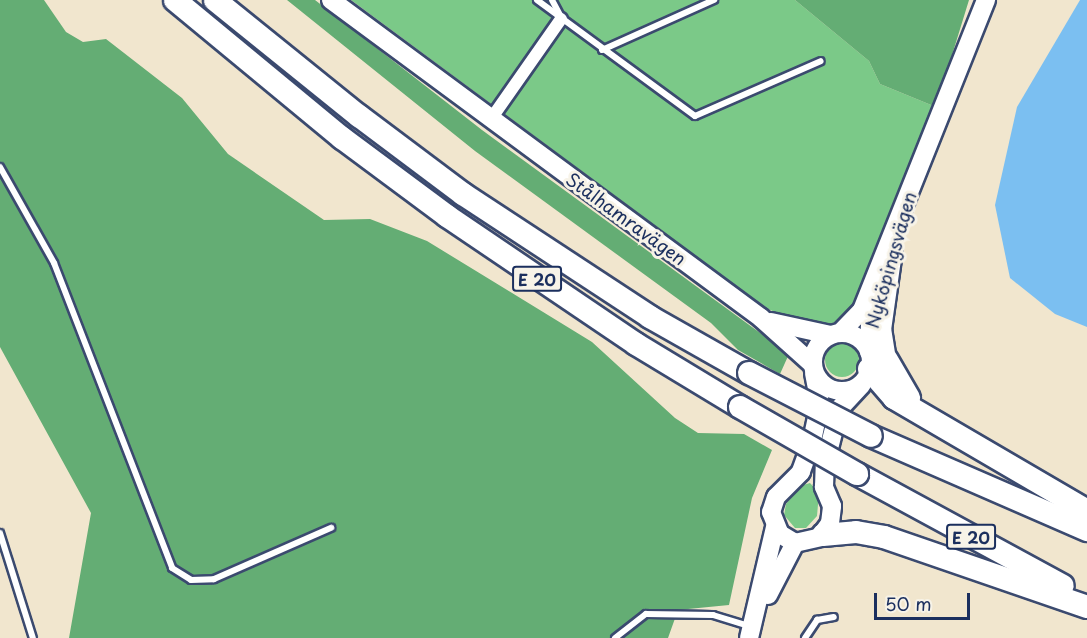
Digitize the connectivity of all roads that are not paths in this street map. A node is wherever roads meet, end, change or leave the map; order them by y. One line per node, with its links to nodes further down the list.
1 (175, 0): 25 (highway, E 20, bridge)
2 (215, 0): 21 (highway, E 20, bridge)
3 (330, 0): 11 (main road, Stålhamravägen)
4 (537, 0): 8 (lane)
5 (552, 0): 8 (lane)
6 (714, 0): 9 (lane)
7 (986, 0): 13 (main road, Nyköpingsvägen)
8 (561, 19): 9 (lane); 11 (street)
9 (602, 50): 10 (lane)
10 (821, 62)
11 (491, 119): 14 (main road, Stålhamravägen)
12 (0, 167): 20 (lane)
13 (918, 168): 15 (main road, Nyköpingsvägen); 16 (main road, Nyköpingsvägen)
14 (761, 318): 15 (main road, Stålhamravägen); 17 (main road, Stålhamravägen)
15 (835, 334): 16 (main road); 17 (main road)
16 (871, 367): 17 (main road); 18 (highway); 23 (main road)
17 (813, 369): 19 (main road)
18 (1087, 511)
19 (775, 527): 24 (main road); 28 (main road)
20 (331, 528)
21 (1087, 530)
22 (0, 533): 29 (lane)
23 (823, 535): 24 (main road); 26 (highway)
24 (795, 543): 28 (main road)
25 (1087, 599)
26 (1087, 607)
27 (834, 617): 31 (lane)
28 (751, 632): 30 (lane)
29 (33, 638)
30 (615, 638)
31 (805, 638)

